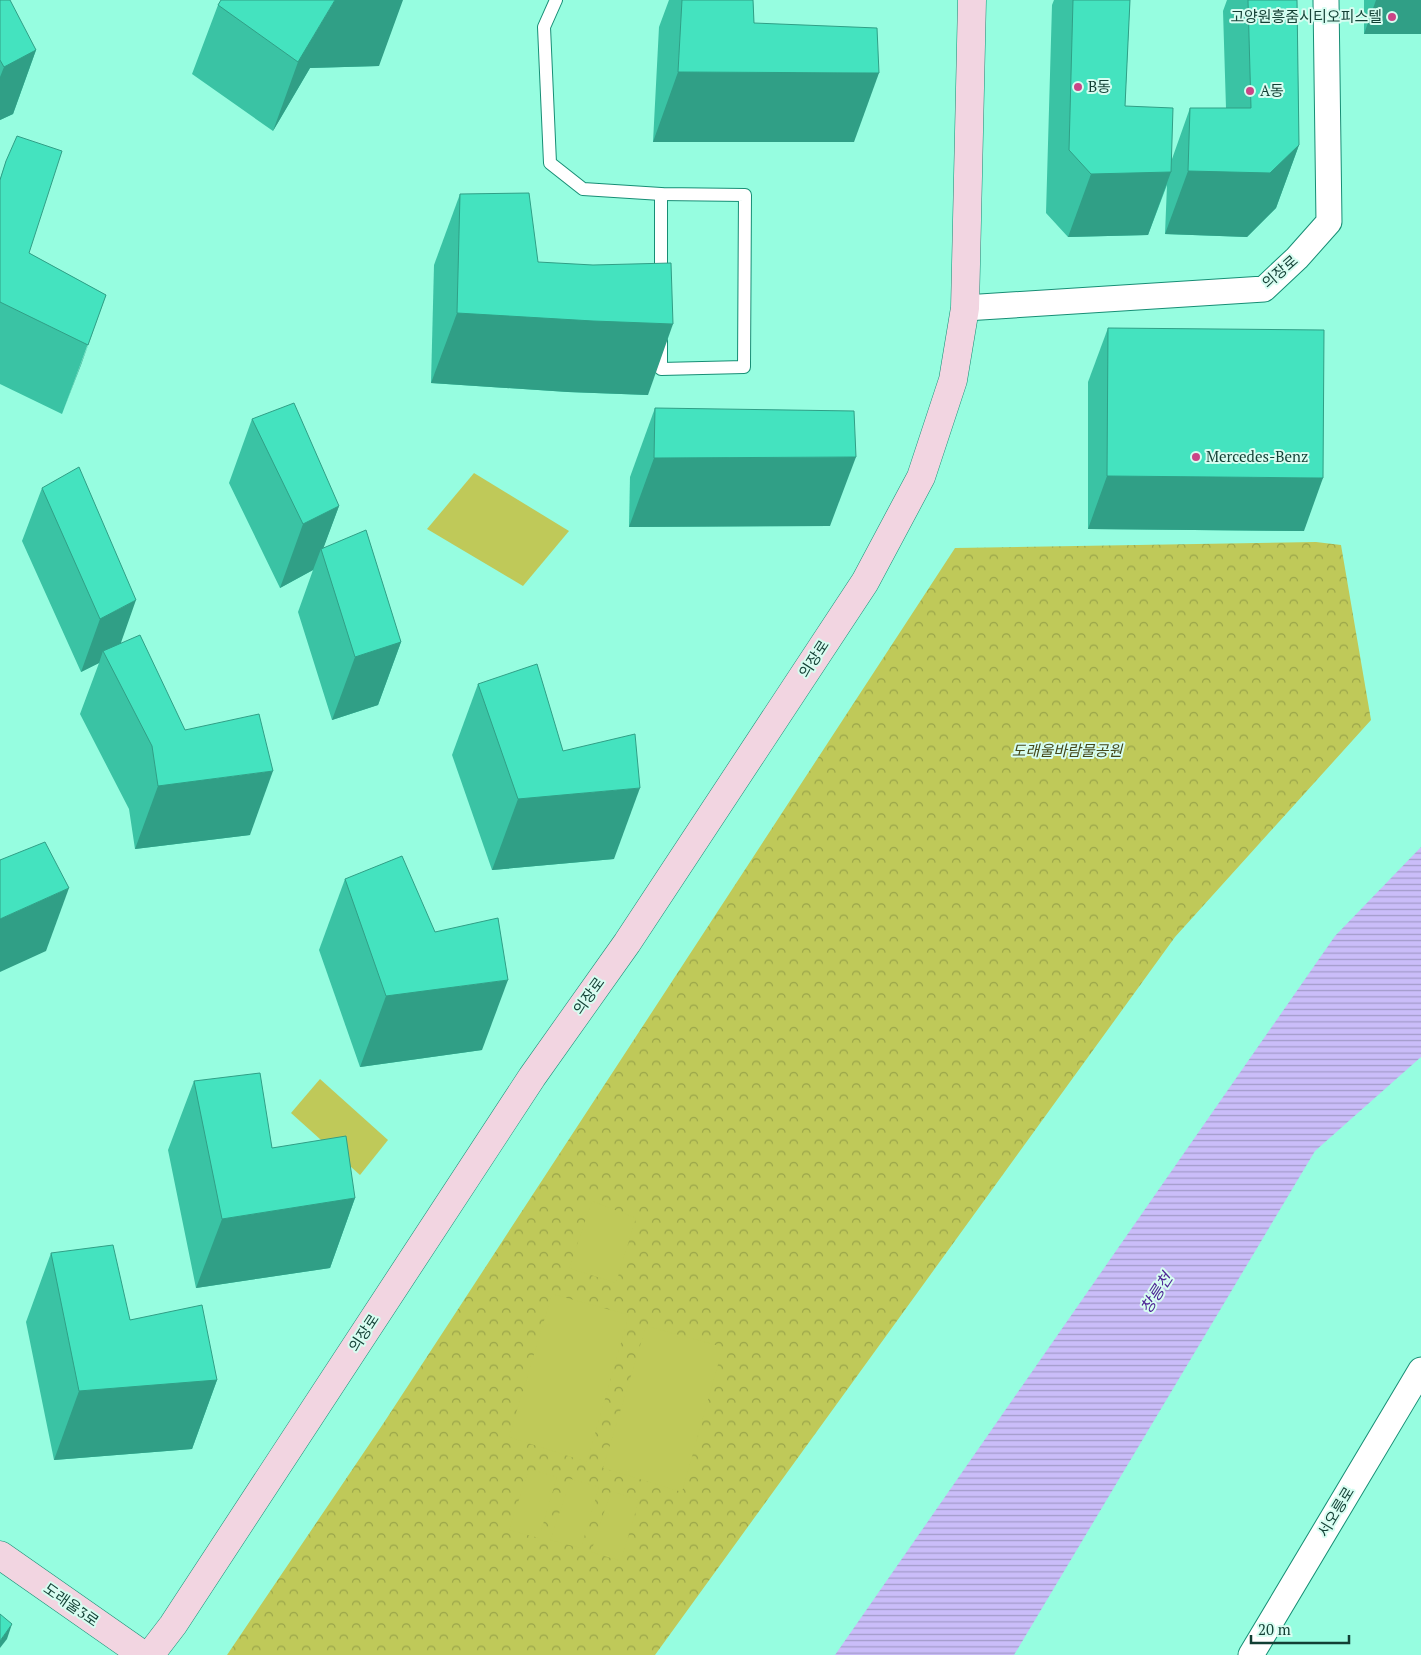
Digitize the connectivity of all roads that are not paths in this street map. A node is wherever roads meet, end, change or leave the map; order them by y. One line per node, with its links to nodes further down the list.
1 (556, 0): 4 (lane)
2 (972, 0): 6 (street, 의장로)
3 (1326, 0): 6 (street, 의장로)
4 (661, 194): 5 (lane); 7 (lane)
5 (661, 291)
6 (965, 308): 11 (street, 의장로)
7 (661, 330)
8 (1421, 1370): 12 (street, 서오릉로)
9 (0, 1555): 10 (street, 도래울3로)
10 (143, 1655)
11 (150, 1655)
12 (1251, 1655)

